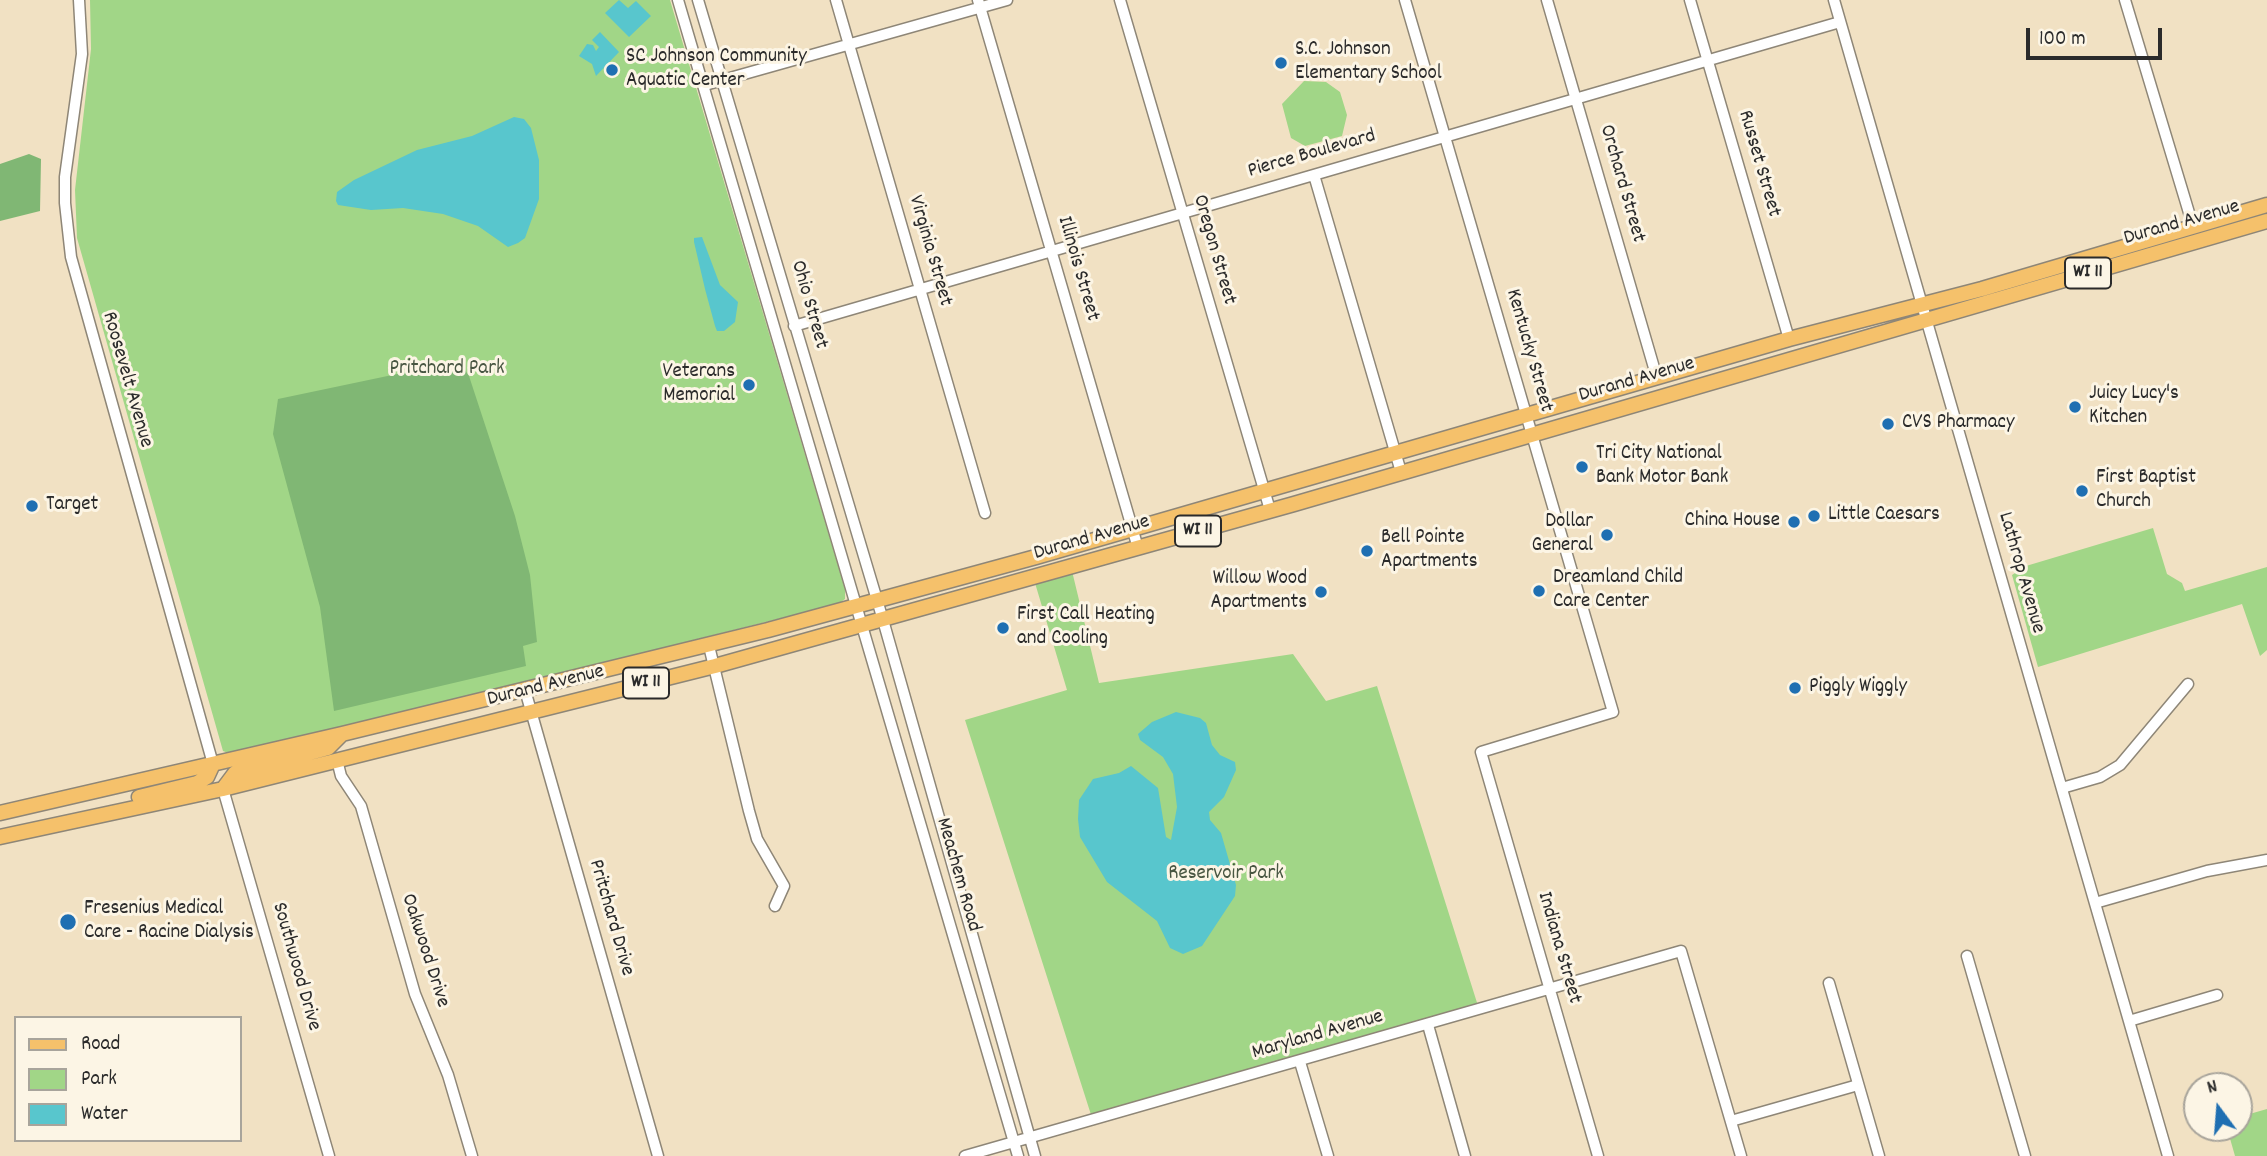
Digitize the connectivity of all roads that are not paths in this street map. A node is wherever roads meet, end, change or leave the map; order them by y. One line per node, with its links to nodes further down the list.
1 (79, 0): 54 (street, Roosevelt Avenue)
2 (678, 0): 17 (street, Ohio Street)
3 (698, 0): 16 (street, Ohio Street)
4 (836, 0): 14 (street, Virginia Street)
5 (1007, 0): 12 (street)
6 (1120, 0): 22 (street, Oregon Street)
7 (1405, 0): 19 (street, Kentucky Street)
8 (1547, 0): 18 (street, Orchard Street)
9 (1690, 0): 15 (street, Russet Street)
10 (1834, 0): 13 (street, Lathrop Avenue)
11 (2125, 0): 24 (street)
12 (979, 4): 14 (street); 25 (street, Illinois Street)
13 (1840, 22): 15 (street, Pierce Boulevard); 27 (street, Lathrop Avenue)
14 (849, 46): 16 (street); 26 (street, Virginia Street)
15 (1707, 60): 18 (street, Pierce Boulevard); 30 (street, Russet Street)
16 (722, 81): 17 (street); 29 (street, Ohio Street)
17 (705, 85): 43 (street, Ohio Street)
18 (1576, 99): 19 (street, Pierce Boulevard); 32 (street, Orchard Street)
19 (1445, 137): 20 (street, Pierce Boulevard); 33 (street, Kentucky Street)
20 (1314, 175): 22 (street, Pierce Boulevard); 35 (street)
21 (2267, 205): 24 (main road, Durand Avenue / WI 11)
22 (1183, 213): 25 (street, Pierce Boulevard); 37 (street, Oregon Street)
23 (2267, 221): 28 (main road, Durand Avenue / WI 11)
24 (2193, 226): 27 (main road, Durand Avenue / WI 11)
25 (1052, 251): 26 (street, Pierce Boulevard); 40 (street, Illinois Street)
26 (920, 290): 29 (street, Pierce Boulevard); 39 (street, Virginia Street)
27 (1923, 304): 28 (street, Lathrop Avenue); 30 (main road, Durand Avenue / WI 11)
28 (1927, 319): 31 (main road, Durand Avenue / WI 11); 58 (street, Lathrop Avenue)
29 (794, 326): 42 (street, Ohio Street)
30 (1789, 339): 31 (main road); 32 (main road, Durand Avenue / WI 11)
31 (1769, 364): 34 (main road, Durand Avenue / WI 11)
32 (1657, 378): 33 (main road, Durand Avenue / WI 11)
33 (1526, 416): 34 (street, Kentucky Street); 35 (main road, Durand Avenue / WI 11)
34 (1532, 433): 36 (main road, Durand Avenue / WI 11); 52 (street, Kentucky Street)
35 (1395, 453): 36 (street); 37 (main road, Durand Avenue / WI 11)
36 (1401, 472): 38 (main road, Durand Avenue / WI 11)
37 (1264, 491): 38 (street, Oregon Street); 40 (main road, Durand Avenue / WI 11)
38 (1270, 510): 41 (main road, Durand Avenue / WI 11)
39 (985, 513)
40 (1133, 529): 41 (street, Illinois Street); 42 (main road, Durand Avenue / WI 11)
41 (1138, 548): 44 (main road, Durand Avenue / WI 11)
42 (876, 600): 43 (main road, Durand Avenue / WI 11); 44 (street, Ohio Street)
43 (857, 605): 45 (street, Meachem Road); 46 (main road, Durand Avenue / WI 11)
44 (883, 620): 45 (main road, Durand Avenue / WI 11); 55 (street, Meachem Road)
45 (863, 625): 47 (main road, Durand Avenue / WI 11); 56 (street, Meachem Road)
46 (709, 646): 47 (street); 49 (main road, Durand Avenue / WI 11)
47 (715, 666): 50 (main road, Durand Avenue / WI 11); 66 (street)
48 (2188, 684): 58 (street)
49 (525, 690): 50 (street, Pritchard Drive); 51 (main road, Durand Avenue / WI 11)
50 (531, 712): 53 (main road, Durand Avenue / WI 11); 82 (street, Pritchard Drive)
51 (342, 734): 54 (main road, Durand Avenue / WI 11); 57 (main road)
52 (1481, 751): 69 (street, Indiana Street)
53 (337, 760): 57 (main road, Durand Avenue / WI 11); 81 (street, Oakwood Drive)
54 (213, 764): 59 (main road, Durand Avenue / WI 11); 60 (main road)
55 (925, 766): 56 (street); 63 (street, Meachem Road)
56 (907, 772): 64 (street, Meachem Road)
57 (223, 789): 60 (main road, Durand Avenue / WI 11); 80 (street, Southwood Drive)
58 (2062, 789): 65 (street, Lathrop Avenue)
59 (0, 813)
60 (109, 813): 61 (main road, Durand Avenue / WI 11)
61 (0, 836)
62 (2267, 860): 65 (street)
63 (960, 890): 64 (street); 72 (street, Meachem Road)
64 (943, 895): 74 (street, Meachem Road)
65 (2095, 903): 71 (street, Lathrop Avenue)
66 (775, 906)
67 (1967, 956): 91 (street)
68 (1829, 983): 76 (street)
69 (1550, 989): 73 (street, Maryland Avenue); 77 (street, Maryland Avenue); 88 (street, Indiana Street)
70 (2217, 995): 71 (street)
71 (2129, 1020): 92 (street, Lathrop Avenue)
72 (998, 1024): 74 (street); 78 (street, Meachem Road)
73 (1428, 1025): 75 (street, Maryland Avenue); 87 (street)
74 (982, 1029): 79 (street, Meachem Road)
75 (1300, 1062): 78 (street, Maryland Avenue); 86 (street)
76 (1858, 1085): 77 (street); 90 (street)
77 (1731, 1121): 89 (street)
78 (1030, 1140): 79 (street, Maryland Avenue); 85 (street, Meachem Road)
79 (1015, 1144): 83 (street, Maryland Avenue); 84 (street, Meachem Road)
80 (329, 1156)
81 (472, 1156)
82 (658, 1156)
83 (965, 1156)
84 (1018, 1156)
85 (1035, 1156)
86 (1328, 1156)
87 (1465, 1156)
88 (1598, 1156)
89 (1741, 1156)
90 (1879, 1156)
91 (2025, 1156)
92 (2168, 1156)

